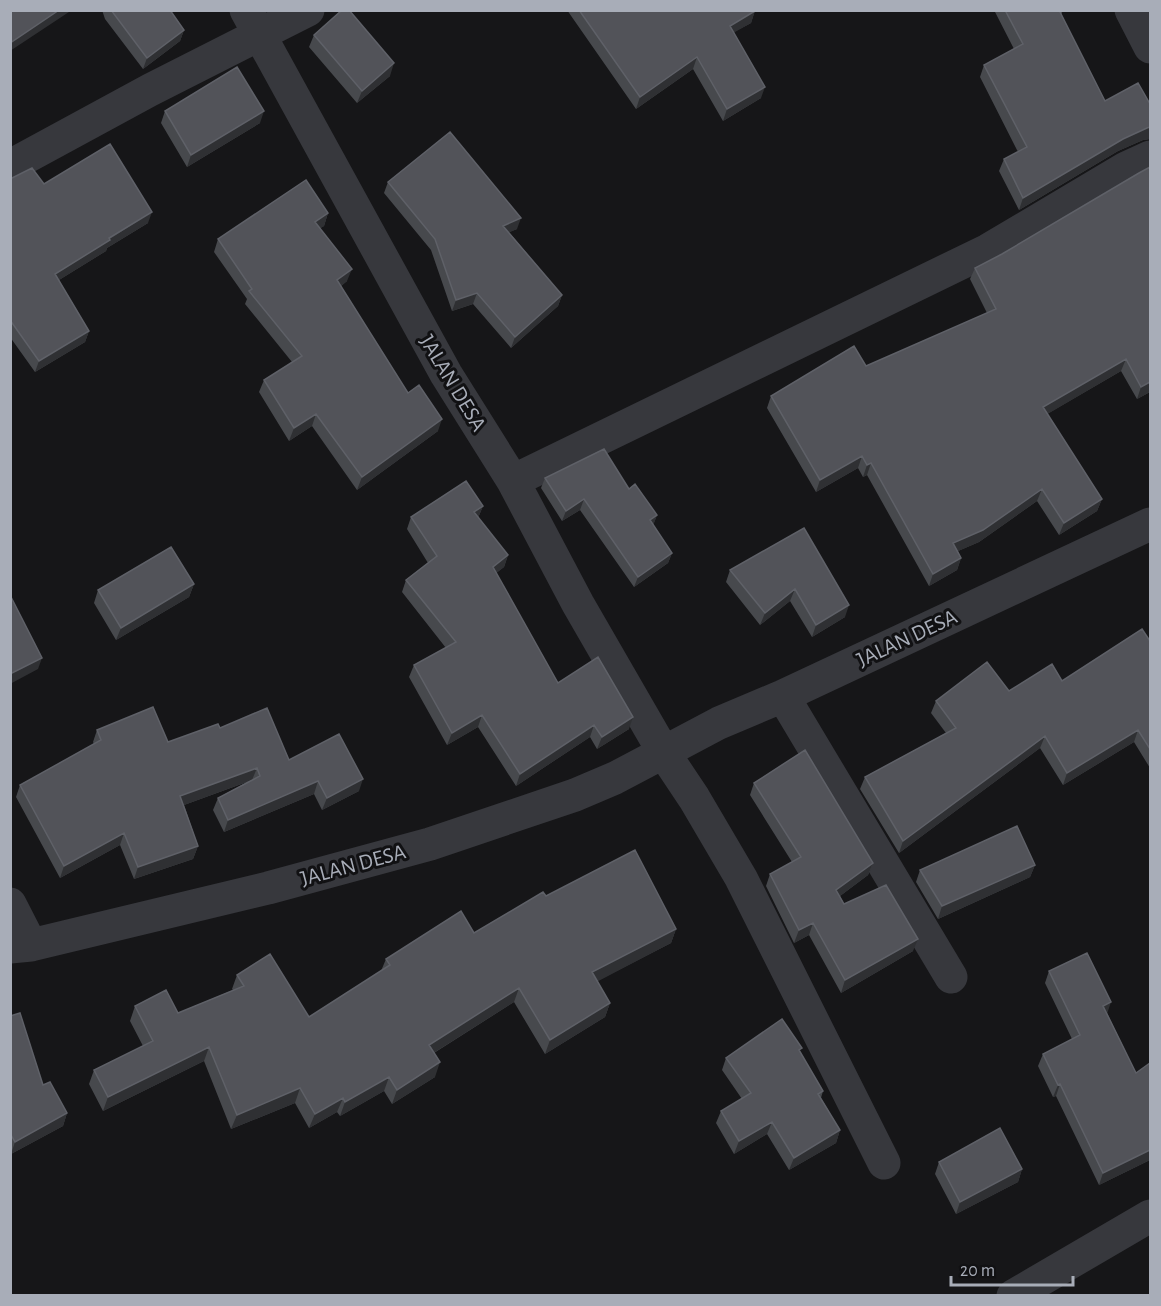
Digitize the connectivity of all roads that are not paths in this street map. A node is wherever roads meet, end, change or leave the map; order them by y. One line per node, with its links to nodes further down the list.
1 (308, 10): 3 (street)
2 (1131, 10): 4 (street)
3 (253, 23): 6 (street); 7 (street, JALAN DESA)
4 (1150, 48)
5 (1150, 157): 7 (street)
6 (10, 166)
7 (513, 481): 10 (street, JALAN DESA)
8 (1150, 524): 9 (street, JALAN DESA)
9 (783, 696): 10 (street, JALAN DESA); 13 (street)
10 (664, 753): 12 (street, JALAN DESA); 14 (street)
11 (10, 904): 12 (street, JALAN DESA)
12 (21, 946)
13 (951, 977)
14 (884, 1163)
15 (1150, 1216): 16 (street)
16 (1013, 1296)

